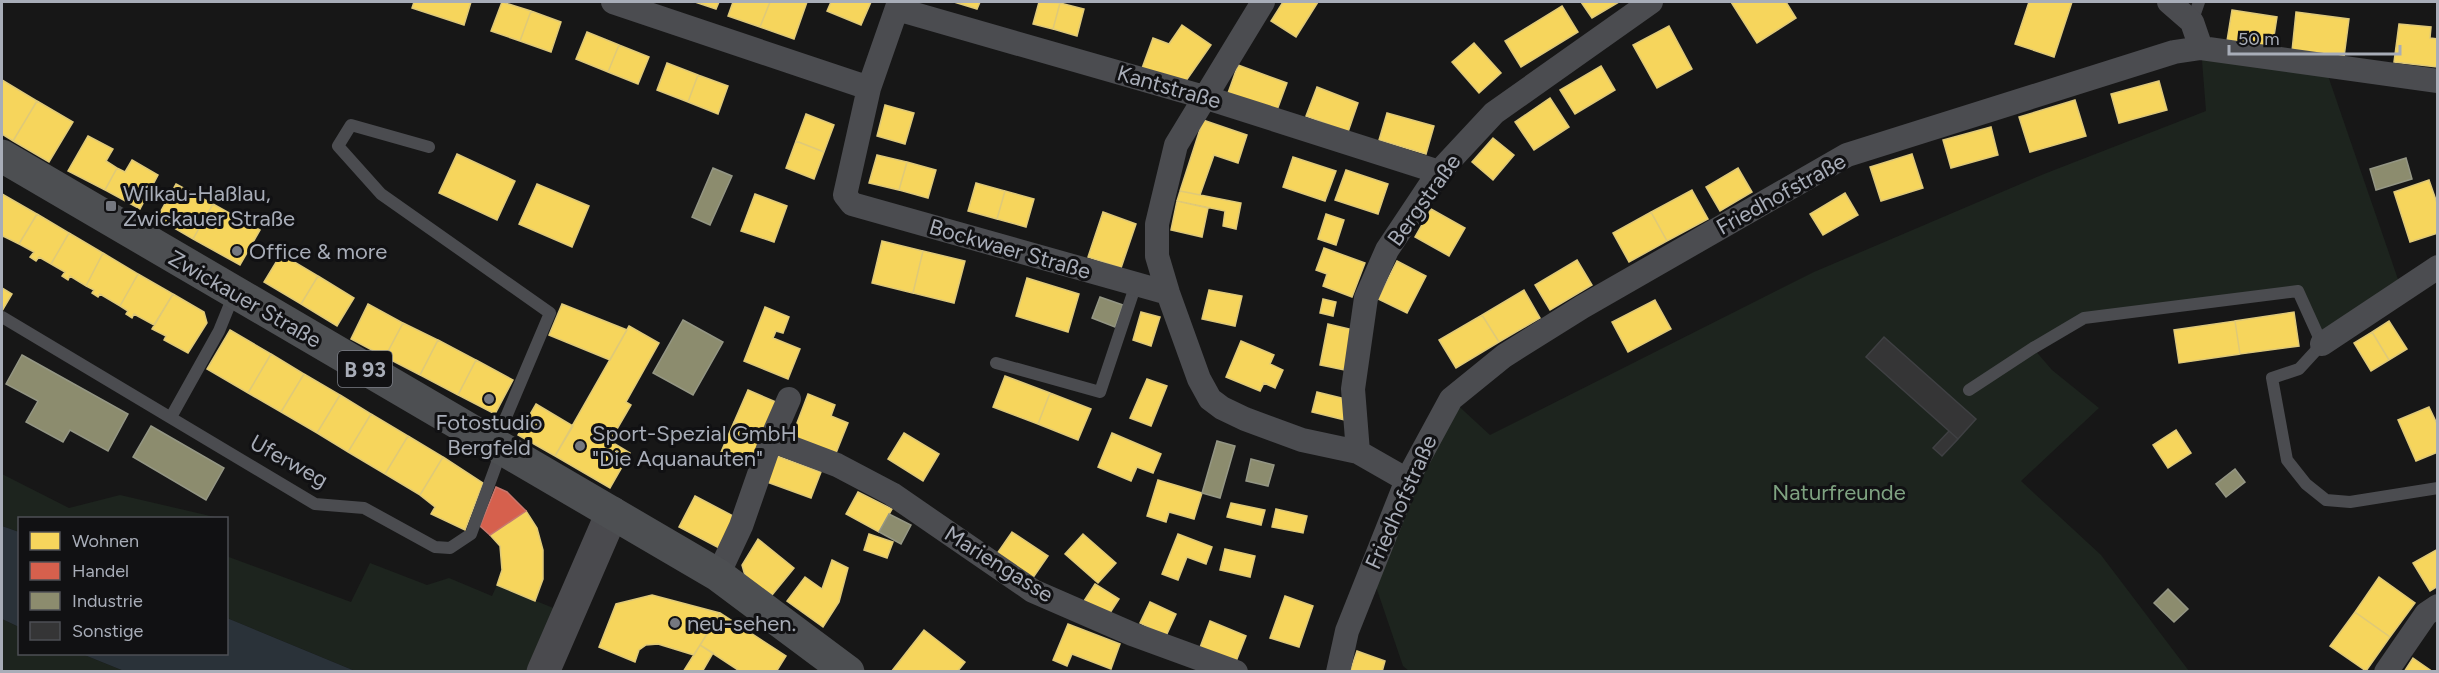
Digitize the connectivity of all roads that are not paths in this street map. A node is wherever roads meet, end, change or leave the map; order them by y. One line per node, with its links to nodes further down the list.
1 (613, 2): 9 (street)
2 (1263, 2): 10 (street)
3 (1651, 2): 13 (street, Bergstraße)
4 (2169, 2): 6 (street)
5 (898, 5): 9 (street); 10 (street, Kantstraße)
6 (2196, 12): 7 (street)
7 (2201, 48): 8 (street, Friedhofstraße); 27 (street, Friedhofstraße)
8 (2438, 81)
9 (869, 88): 15 (street, Bockwaer Straße)
10 (1204, 97): 13 (street, Kantstraße); 17 (street)
11 (429, 147): 25 (lane, Uferweg)
12 (2, 156): 16 (main road, Zwickauer Straße / B 93)
13 (1439, 172): 26 (street, Bergstraße)
14 (2438, 267): 19 (street)
15 (1136, 284): 17 (street, Bockwaer Straße); 20 (lane)
16 (234, 292): 23 (lane); 25 (main road, Zwickauer Straße / B 93)
17 (1168, 293): 26 (street)
18 (2, 318): 23 (lane, Uferweg)
19 (2322, 344): 21 (lane); 28 (lane)
20 (996, 363)
21 (1969, 390)
22 (789, 399): 24 (street)
23 (171, 417): 25 (lane, Uferweg)
24 (771, 440): 30 (street); 34 (street, Mariengasse)
25 (498, 446): 29 (main road, Zwickauer Straße / B 93)
26 (1359, 452): 27 (street)
27 (1407, 480): 35 (street, Friedhofstraße)
28 (2438, 488)
29 (612, 513): 30 (main road, B 93); 32 (main road)
30 (718, 575): 33 (main road, B 93)
31 (2438, 606): 36 (street)
32 (543, 672)
33 (848, 672)
34 (1236, 672)
35 (1338, 672)
36 (2386, 672)

